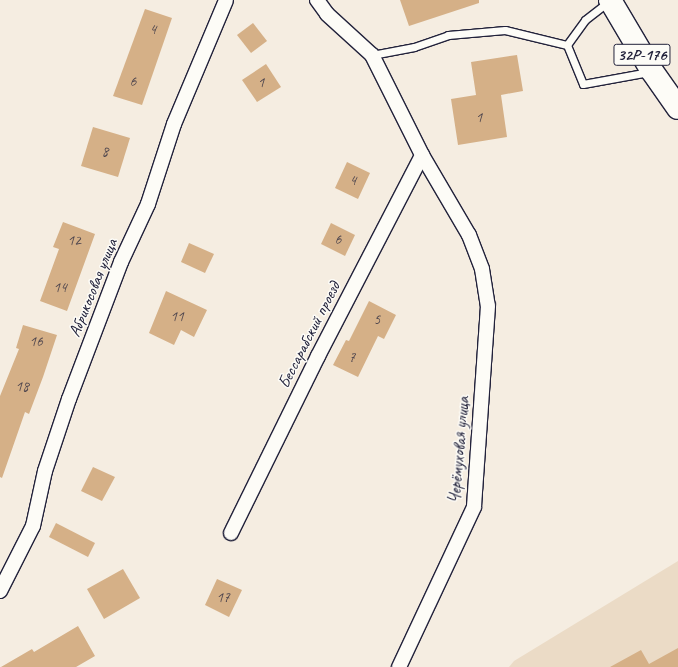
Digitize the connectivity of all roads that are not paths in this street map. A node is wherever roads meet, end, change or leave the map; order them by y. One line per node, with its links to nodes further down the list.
1 (226, 0): 10 (street, Абрикосовая улица)
2 (317, 0): 5 (street)
3 (610, 0): 4 (lane); 6 (main road, 32Р-176)
4 (566, 45): 5 (lane); 6 (lane)
5 (372, 55): 8 (street, Черёмуховая улица)
6 (652, 71): 7 (main road, 32Р-176)
7 (678, 108)
8 (422, 156): 9 (street, Бессарабский проезд); 11 (street, Черёмуховая улица)
9 (231, 533)
10 (0, 591)
11 (399, 667)

